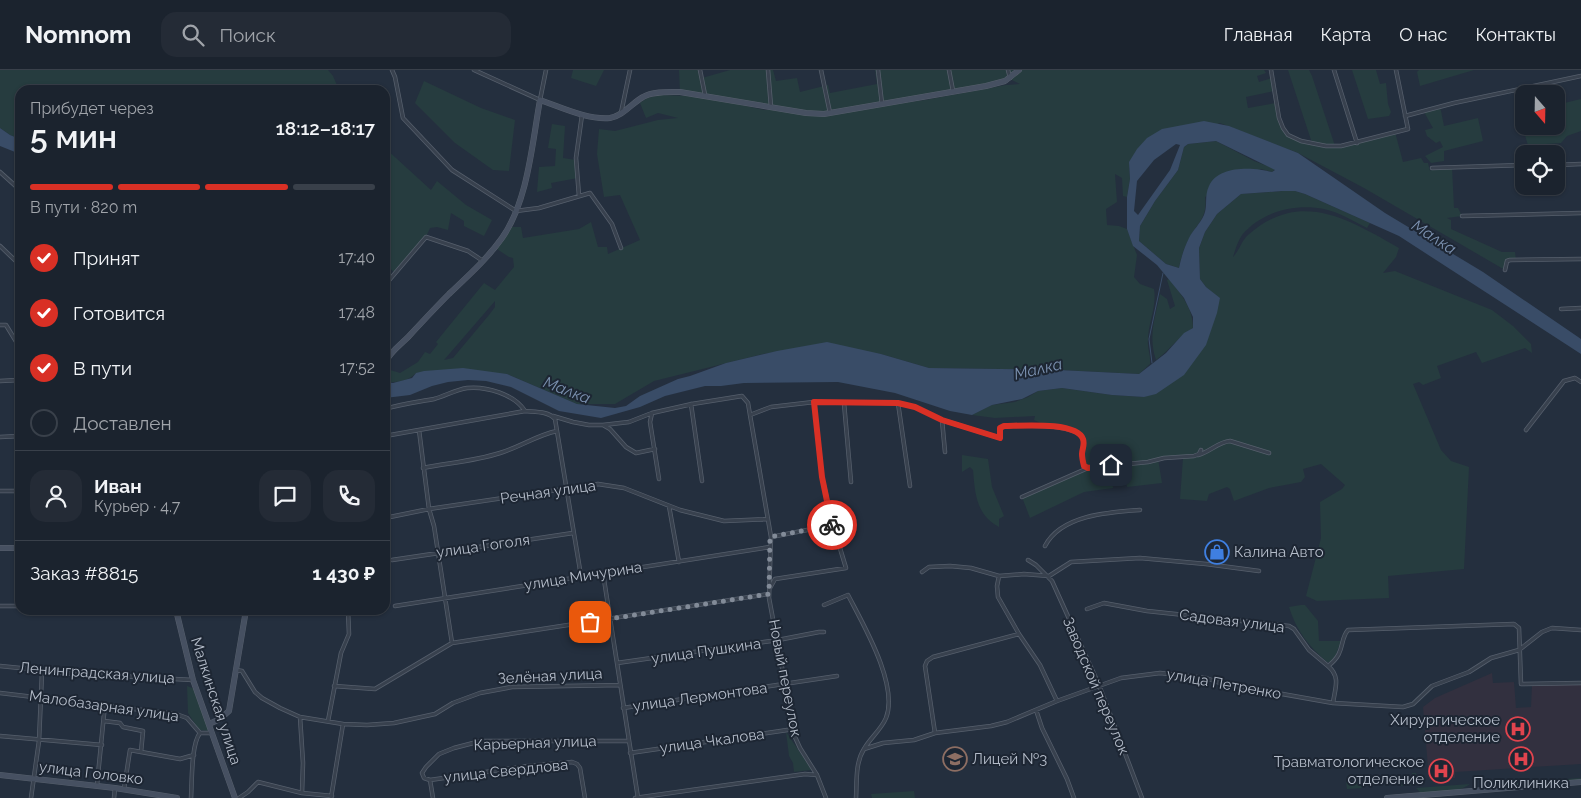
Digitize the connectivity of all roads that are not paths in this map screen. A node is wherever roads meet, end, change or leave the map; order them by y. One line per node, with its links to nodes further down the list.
1 (392, 70): 34 (street)
2 (474, 70): 19 (street)
3 (546, 70): 19 (street)
4 (630, 70): 22 (street)
5 (700, 70): 18 (street)
6 (768, 70): 21 (street)
7 (821, 70): 23 (street)
8 (878, 70): 20 (street)
9 (949, 70): 17 (street)
10 (1008, 70): 16 (street)
11 (1019, 70): 16 (street)
12 (1270, 70): 26 (street)
13 (1334, 70): 26 (street)
14 (1396, 70): 25 (street)
15 (1581, 76): 25 (street)
16 (1010, 79): 17 (street)
17 (953, 92): 20 (street)
18 (705, 95): 21 (street); 22 (street)
19 (540, 100): 24 (street); 34 (street)
20 (882, 104): 23 (street)
21 (771, 107): 23 (street)
22 (621, 113): 24 (street)
23 (830, 113)
24 (582, 114): 33 (street)
25 (1406, 116): 26 (street)
26 (1356, 143)
27 (1581, 164): 29 (street)
28 (1515, 165): 30 (street)
29 (1565, 165)
30 (1432, 168)
31 (0, 172): 32 (street)
32 (15, 186)
33 (579, 196): 34 (street); 38 (street)
34 (516, 211): 41 (street)
35 (1581, 213): 36 (street)
36 (1462, 216)
37 (0, 246): 40 (street)
38 (621, 248)
39 (1581, 259): 42 (street)
40 (15, 260)
41 (483, 261): 43 (street); 48 (street)
42 (1505, 270)
43 (390, 279)
44 (1581, 308): 45 (street)
45 (1561, 309)
46 (0, 324): 47 (street)
47 (15, 340)
48 (390, 353)
49 (15, 380): 50 (street)
50 (0, 381)
51 (1581, 382): 64 (street)
52 (814, 402): 53 (street); 59 (street); 89 (street)
53 (844, 403): 54 (street); 78 (street)
54 (898, 403): 61 (street); 79 (street)
55 (691, 404): 58 (street); 59 (street, Новый переулок); 77 (street)
56 (390, 407): 57 (street)
57 (525, 411): 60 (street); 63 (street)
58 (652, 413): 62 (street); 69 (street)
59 (750, 415): 88 (street, Новый переулок)
60 (552, 416): 62 (street); 65 (street)
61 (942, 420): 71 (street); 75 (street)
62 (603, 425): 69 (street)
63 (420, 430): 66 (street); 74 (street)
64 (1526, 430)
65 (557, 431): 74 (street); 80 (street)
66 (390, 435)
67 (15, 436): 68 (street)
68 (0, 437)
69 (655, 449): 76 (street)
70 (1201, 450): 73 (street)
71 (945, 452)
72 (1269, 453): 73 (street)
73 (1197, 456): 75 (street)
74 (423, 468): 85 (street)
75 (1088, 468): 83 (street)
76 (659, 479)
77 (702, 481)
78 (851, 482)
79 (910, 486)
80 (566, 488): 84 (street, Речная улица); 85 (street, Речная улица); 90 (street)
81 (0, 491): 82 (street)
82 (15, 491)
83 (1022, 497)
84 (669, 506): 88 (street, Речная улица); 99 (street)
85 (429, 509): 87 (street, Речная улица); 96 (street)
86 (1140, 510): 92 (street)
87 (390, 517)
88 (767, 519): 91 (street, Новый переулок)
89 (833, 525): 91 (street); 106 (street)
90 (573, 533): 96 (street, улица Гоголя); 104 (street)
91 (770, 537): 93 (street, Новый переулок)
92 (1045, 546)
93 (770, 547): 99 (street, улица Мичурина); 106 (street, Новый переулок)
94 (0, 548): 95 (street)
95 (15, 548)
96 (438, 552): 97 (street, улица Гоголя); 107 (street)
97 (392, 560)
98 (1028, 560): 103 (street, Заводской переулок)
99 (679, 562): 102 (street, улица Мичурина)
100 (1259, 571): 103 (street)
101 (922, 572): 105 (street)
102 (603, 573): 104 (street, улица Мичурина); 116 (street)
103 (1047, 575): 105 (street); 133 (street, Заводской переулок)
104 (581, 576): 107 (street, улица Мичурина)
105 (999, 576): 119 (street)
106 (769, 592): 116 (street); 120 (street, Новый переулок)
107 (446, 599): 111 (street, улица Мичурина); 121 (street)
108 (824, 605): 155 (street)
109 (0, 606): 110 (street)
110 (15, 606)
111 (395, 606)
112 (1087, 609): 125 (street, Садовая улица)
113 (177, 615): 129 (street, Малкинская улица)
114 (245, 615): 126 (street)
115 (348, 615): 134 (street)
116 (610, 619): 121 (street); 123 (street)
117 (1581, 630): 122 (street)
118 (824, 632): 120 (street, улица Пушкина)
119 (1019, 634): 137 (street); 150 (street)
120 (778, 640): 123 (street, улица Пушкина); 131 (street, Новый переулок)
121 (452, 643): 134 (street)
122 (1519, 650): 125 (street); 130 (street); 138 (street, улица Петренко)
123 (617, 663): 132 (street)
124 (0, 666): 127 (street, Ленинградская улица)
125 (1328, 666): 138 (street)
126 (236, 670): 142 (street, Зелёная улица); 145 (street)
127 (42, 672): 129 (street, Ленинградская улица); 136 (street)
128 (837, 676): 131 (street, улица Лермонтова)
129 (193, 680): 145 (street, Малкинская улица)
130 (1581, 683)
131 (786, 684): 140 (street, улица Лермонтова); 147 (street, Новый переулок)
132 (620, 685): 140 (street); 146 (street, Зелёная улица)
133 (1099, 685): 137 (street, улица Петренко); 138 (street, улица Петренко); 185 (street, Заводской переулок)
134 (334, 686): 144 (street)
135 (0, 692): 136 (street, Малобазарная улица)
136 (41, 697): 139 (street, Малобазарная улица); 152 (street)
137 (1057, 701): 141 (street, улица Петренко)
138 (1333, 703)
139 (105, 704): 143 (street); 148 (street, Малобазарная улица)
140 (624, 708): 153 (street)
141 (1036, 710): 150 (street, улица Петренко); 184 (street)
142 (300, 717): 144 (street, Зелёная улица); 168 (street)
143 (104, 721): 154 (street); 156 (street)
144 (328, 721): 146 (street, Зелёная улица)
145 (209, 724): 149 (street, Малкинская улица)
146 (342, 724): 171 (street)
147 (794, 729): 157 (street, улица Чкалова); 160 (street, Новый переулок)
148 (200, 733): 149 (street); 158 (street)
149 (212, 733): 165 (street, Малкинская улица)
150 (935, 733): 155 (street, улица Петренко)
151 (0, 736): 152 (street)
152 (40, 741): 154 (street); 161 (street)
153 (629, 741): 157 (street); 162 (street, Карьерная улица)
154 (102, 745): 164 (street)
155 (864, 749): 183 (street)
156 (141, 752): 158 (street); 167 (street)
157 (630, 752): 181 (street)
158 (194, 755): 175 (street)
159 (0, 775): 161 (street, улица Головко)
160 (817, 776): 181 (street); 182 (street, Новый переулок)
161 (33, 778): 164 (street, улица Головко); 172 (street)
162 (430, 780): 179 (street, Карьерная улица); 180 (street, улица Свердлова)
163 (1581, 782): 169 (street)
164 (97, 785): 166 (street, улица Головко)
165 (231, 787): 176 (street); 177 (street, Малкинская улица)
166 (115, 788): 167 (street, улица Головко); 173 (street)
167 (124, 789): 170 (street, улица Головко)
168 (302, 793): 171 (street); 178 (street)
169 (1475, 794): 186 (street)
170 (150, 796): 174 (street, улица Головко)
171 (332, 797)
172 (31, 798)
173 (114, 798)
174 (178, 798)
175 (192, 798)
176 (229, 798)
177 (235, 798)
178 (239, 798)
179 (433, 798)
180 (585, 798)
181 (637, 798)
182 (826, 798)
183 (856, 798)
184 (1074, 798)
185 (1142, 798)
186 (1387, 798)

